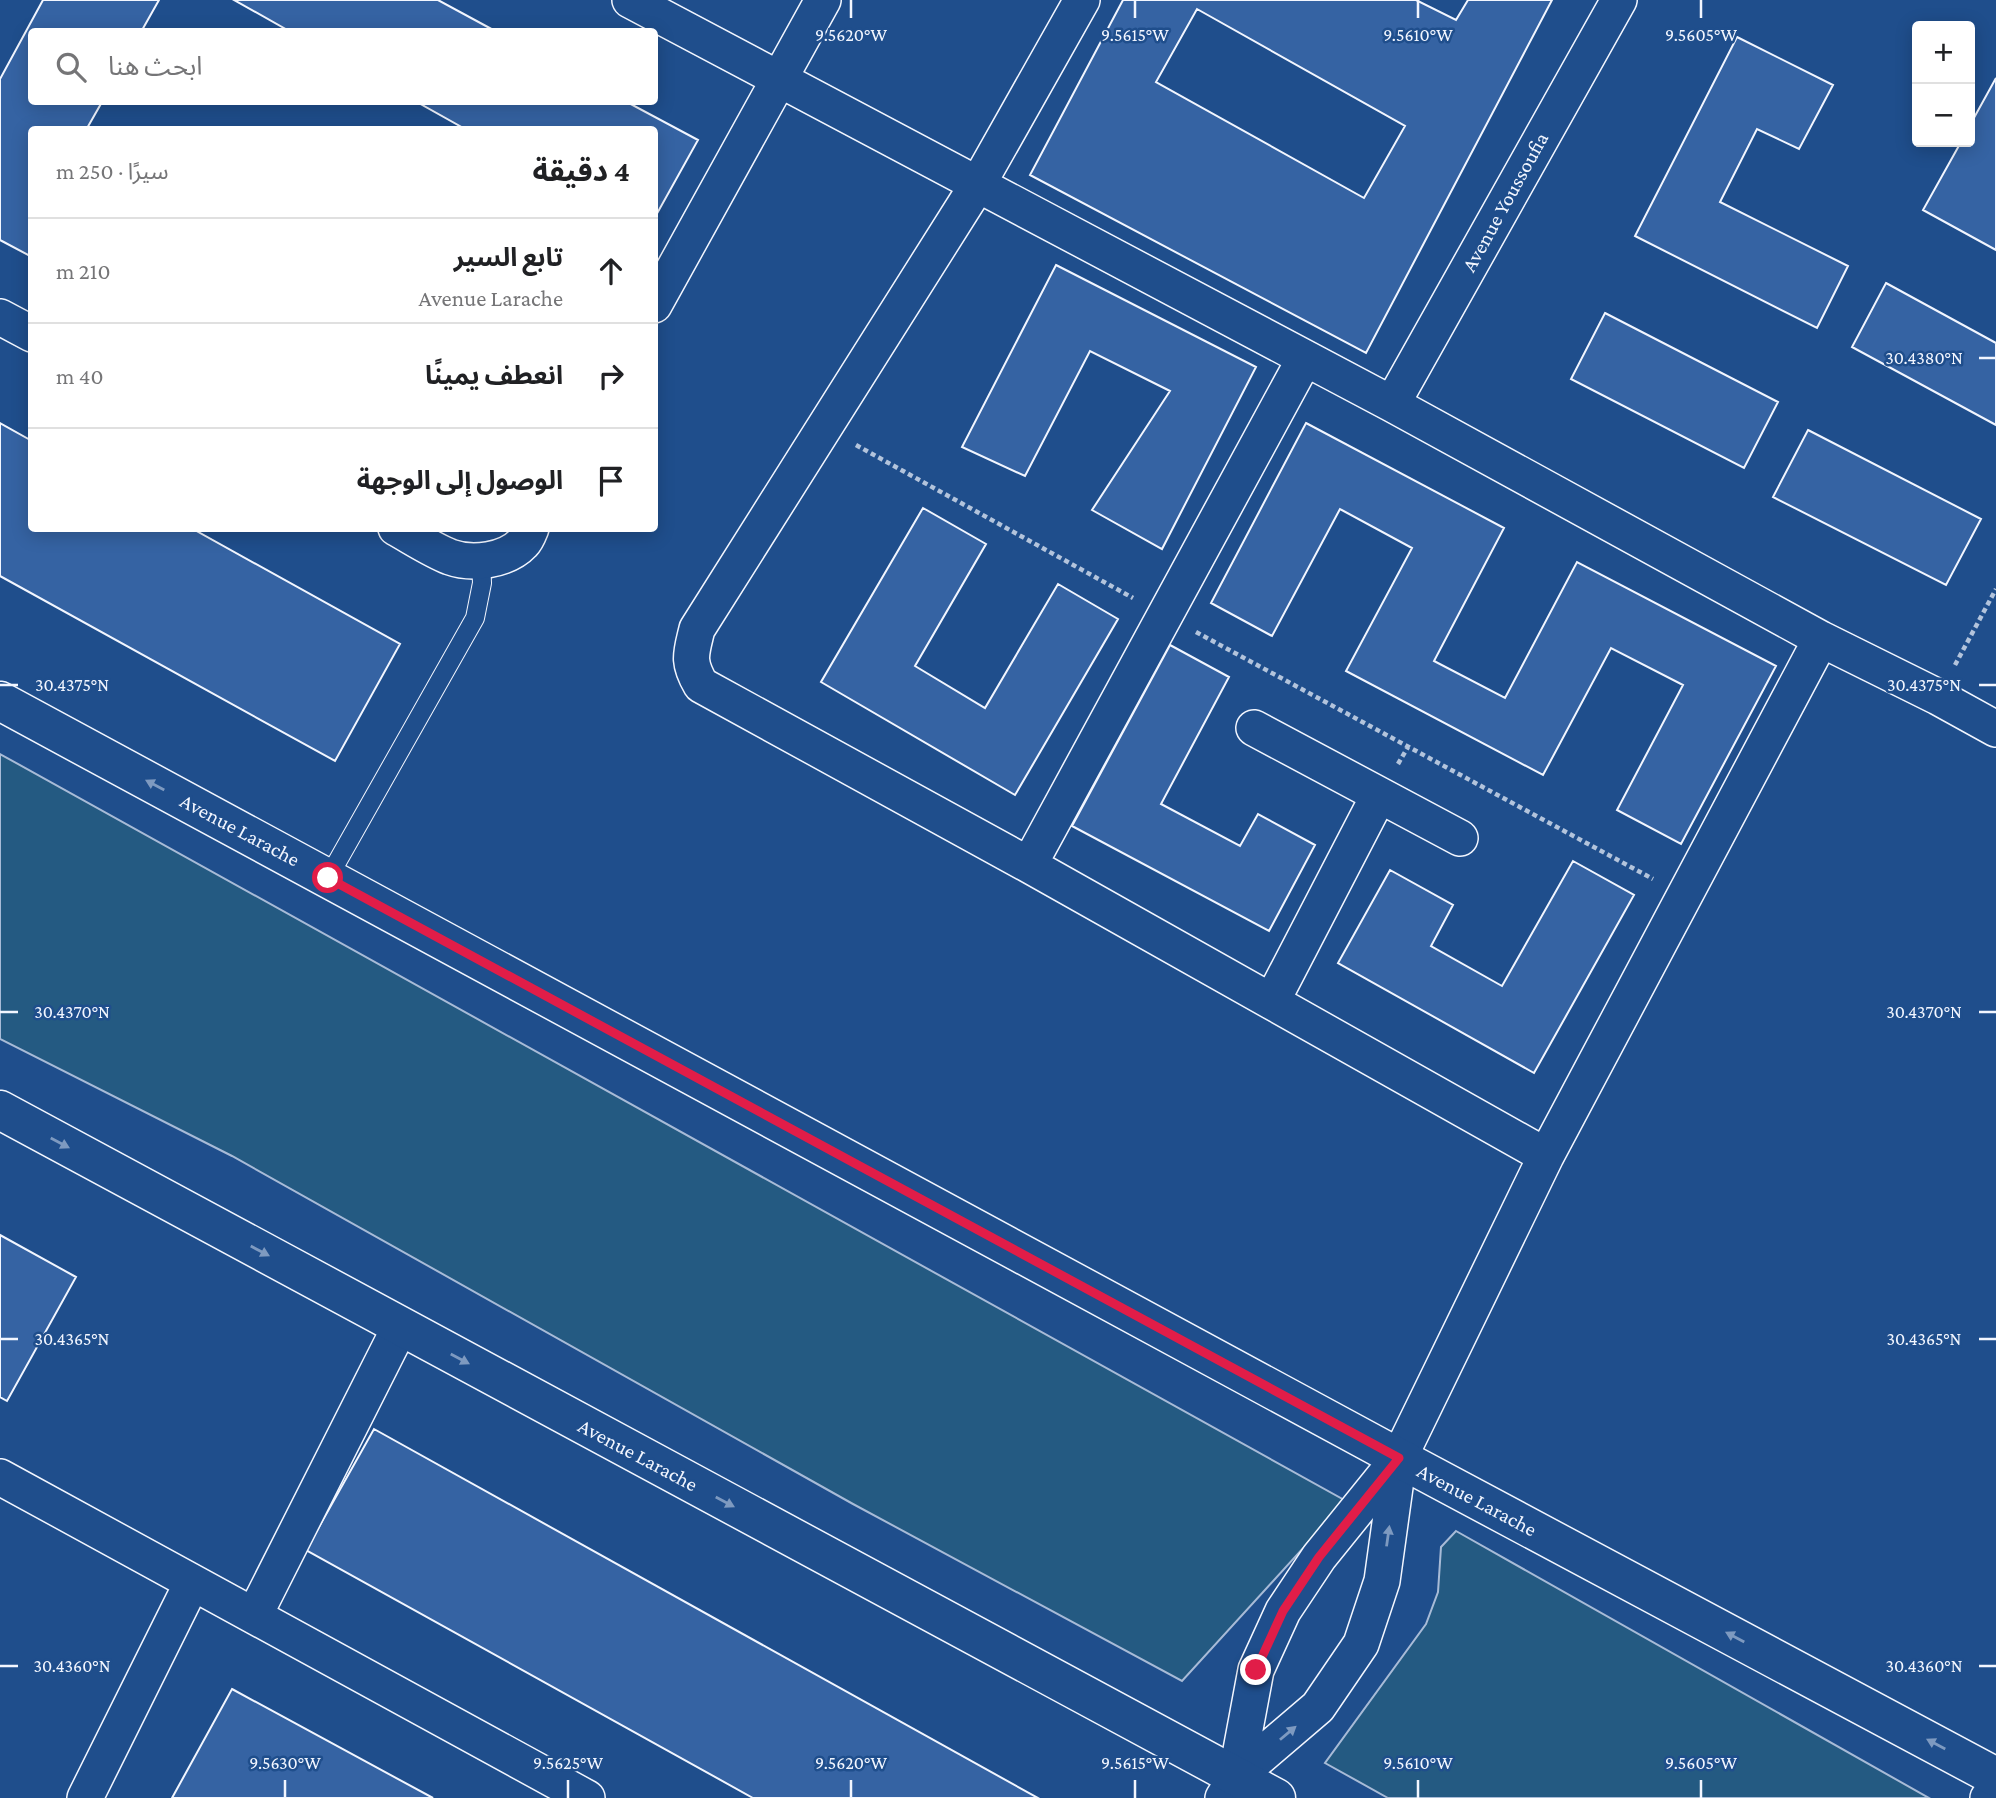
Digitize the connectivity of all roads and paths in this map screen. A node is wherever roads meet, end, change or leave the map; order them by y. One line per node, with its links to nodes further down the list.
1 (630, 0): 5 (street)
2 (823, 0): 5 (street)
3 (1082, 0): 6 (street)
4 (1619, 0): 11 (street, Avenue Youssoufia)
5 (779, 80): 6 (street); 7 (street)
6 (978, 184): 10 (street); 12 (street)
7 (658, 298)
8 (0, 317): 9 (street)
9 (28, 332)
10 (1305, 358): 11 (street); 17 (street)
11 (1392, 404): 18 (street)
12 (824, 427): 17 (path); 25 (street)
13 (403, 532): 15 (street)
14 (529, 532): 15 (street)
15 (481, 561): 26 (lane)
16 (1996, 589): 19 (path)
17 (1165, 615): 25 (street); 27 (path)
18 (1821, 639): 19 (street); 27 (street)
19 (1938, 697): 22 (street)
20 (0, 701): 26 (main road, Avenue Larache, one-way to 20)
21 (1254, 728): 23 (street)
22 (1996, 729)
23 (1379, 795): 24 (street); 28 (street)
24 (1460, 838)
25 (1029, 865): 28 (street)
26 (328, 878): 32 (main road, Avenue Larache)
27 (1684, 896): 30 (street)
28 (1272, 1001): 30 (street)
29 (0, 1110): 31 (main road, Avenue Larache, one-way to 31)
30 (1546, 1156): 32 (street)
31 (400, 1327): 35 (street); 37 (main road, Avenue Larache, one-way to 37)
32 (1399, 1458): 36 (main road, Avenue Larache, one-way to 32); 37 (street); 37 (street, one-way to 32)
33 (3, 1485): 34 (street)
34 (192, 1583): 35 (street); 39 (street)
35 (254, 1616): 40 (street)
36 (1996, 1777)
37 (1230, 1787): 41 (main road, Avenue Larache)
38 (1996, 1790): 42 (street)
39 (85, 1798)
40 (587, 1798)
41 (1276, 1798)
42 (1988, 1798)

